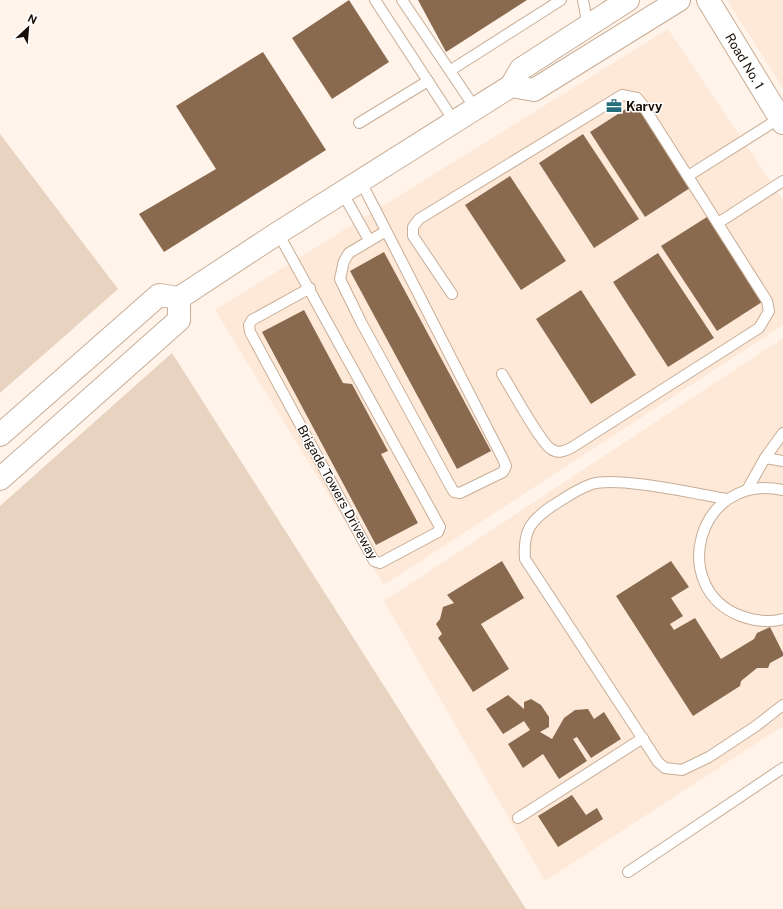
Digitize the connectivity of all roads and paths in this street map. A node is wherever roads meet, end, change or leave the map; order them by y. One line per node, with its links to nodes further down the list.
1 (375, 0): 10 (lane)
2 (402, 0): 9 (lane)
3 (561, 0): 9 (lane)
4 (582, 0): 8 (lane)
5 (628, 0): 8 (street)
6 (679, 0): 11 (street)
7 (708, 0): 13 (street, Road No. 1)
8 (588, 27): 11 (street)
9 (451, 70): 12 (lane)
10 (428, 81): 14 (lane); 15 (lane)
11 (511, 86): 12 (street)
12 (475, 108): 14 (street)
13 (781, 120): 16 (lane)
14 (454, 121): 17 (street)
15 (359, 123)
16 (688, 176): 20 (lane); 25 (lane)
17 (360, 180): 19 (street); 21 (lane)
18 (783, 181): 20 (lane)
19 (342, 192): 22 (street); 23 (lane)
20 (718, 223): 27 (lane)
21 (386, 231): 23 (lane); 23 (lane)
22 (278, 233): 24 (lane, Brigade Towers Driveway); 26 (street)
23 (369, 240)
24 (310, 288): 24 (lane, Brigade Towers Driveway)
25 (452, 294)
26 (179, 298): 29 (street); 32 (street)
27 (502, 374)
28 (783, 433): 30 (lane)
29 (0, 435)
30 (765, 458): 31 (lane); 33 (lane)
31 (783, 461)
32 (0, 478)
33 (747, 490): 34 (lane); 35 (lane)
34 (783, 490)
35 (727, 500): 36 (lane); 38 (lane)
36 (783, 619)
37 (783, 705): 38 (lane)
38 (643, 738): 40 (lane)
39 (783, 768): 41 (lane)
40 (518, 818)
41 (628, 872)

